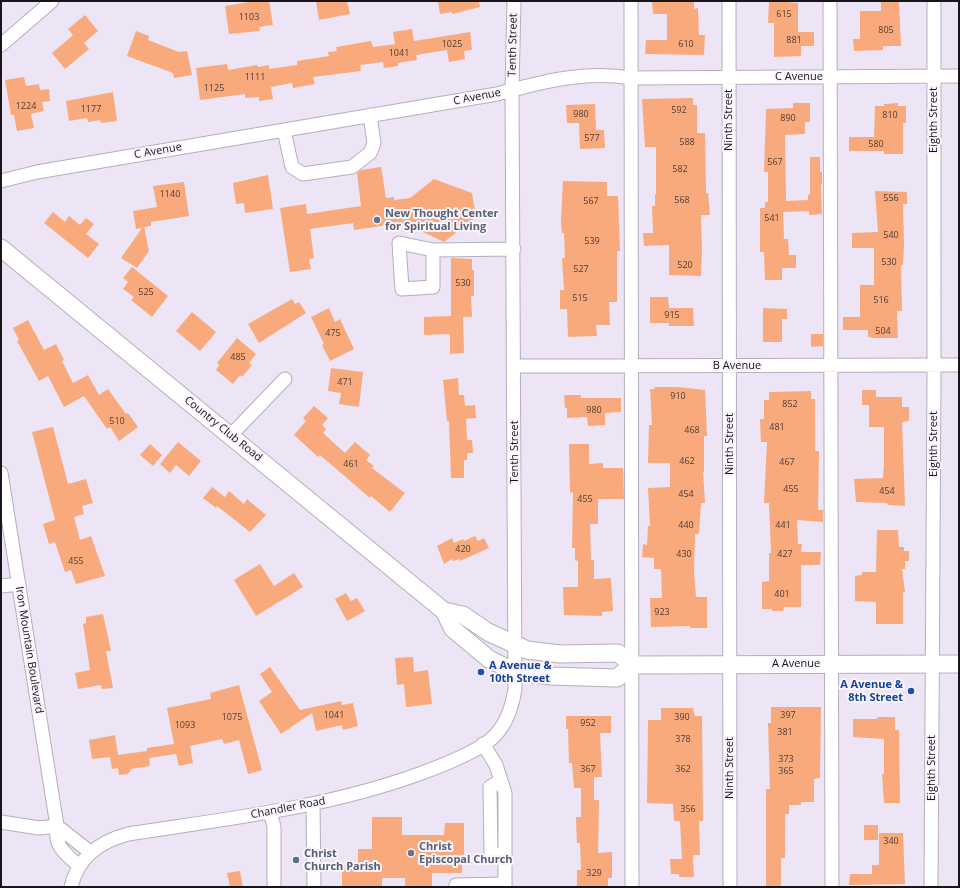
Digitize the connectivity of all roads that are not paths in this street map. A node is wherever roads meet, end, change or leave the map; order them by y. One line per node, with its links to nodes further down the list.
1 (52, 1): 7 (street)
2 (514, 1): 13 (street, Tenth Street)
3 (631, 1): 12 (street)
4 (729, 1): 11 (street, Ninth Street)
5 (830, 1): 8 (street)
6 (934, 1): 9 (street, Eighth Street)
7 (1, 45)
8 (830, 76): 9 (street, C Avenue); 11 (street, C Avenue); 25 (street)
9 (934, 76): 10 (street, C Avenue); 20 (street, Eighth Street)
10 (959, 76)
11 (729, 77): 12 (street, C Avenue); 24 (street, Ninth Street)
12 (631, 78): 13 (street, C Avenue); 23 (street)
13 (512, 90): 14 (street, C Avenue); 19 (street, Tenth Street)
14 (370, 115): 15 (street, C Avenue); 15 (street)
15 (284, 130): 16 (street, C Avenue)
16 (1, 181)
17 (1, 248): 27 (main road, Country Club Road)
18 (433, 250): 18 (street); 19 (street)
19 (514, 250): 22 (street, Tenth Street)
20 (934, 365): 21 (street, B Avenue); 25 (street, B Avenue); 35 (street, Eighth Street)
21 (959, 365)
22 (515, 366): 23 (street, B Avenue); 32 (street, Tenth Street)
23 (632, 366): 24 (street, B Avenue); 37 (street)
24 (730, 366): 25 (street, B Avenue); 33 (street, Ninth Street)
25 (831, 366): 34 (street)
26 (285, 379): 27 (street)
27 (231, 435): 31 (main road, Country Club Road)
28 (1, 473): 29 (street, Iron Mountain Boulevard)
29 (19, 584): 30 (street); 43 (street, Iron Mountain Boulevard)
30 (1, 586)
31 (444, 611): 32 (main road, Country Club Road); 38 (main road, Country Club Road)
32 (515, 646): 37 (main road); 38 (street, Tenth Street)
33 (730, 664): 34 (main road, A Avenue); 37 (main road, A Avenue); 52 (street, Ninth Street)
34 (831, 664): 35 (main road, A Avenue); 53 (street)
35 (932, 664): 36 (main road, A Avenue); 54 (street, Eighth Street)
36 (959, 664)
37 (632, 665): 38 (main road); 51 (street)
38 (515, 672): 39 (street, Tenth Street)
39 (482, 744): 40 (street, Chandler Road); 46 (street)
40 (313, 804): 41 (street, Chandler Road); 49 (street)
41 (270, 812): 44 (street, Chandler Road); 48 (street)
42 (1, 822): 43 (street)
43 (57, 826): 44 (street); 45 (street, Iron Mountain Boulevard)
44 (90, 852): 45 (street)
45 (79, 866): 47 (street)
46 (505, 885): 50 (street)
47 (71, 887)
48 (274, 887)
49 (314, 887)
50 (456, 887)
51 (632, 887)
52 (730, 887)
53 (832, 887)
54 (931, 887)

